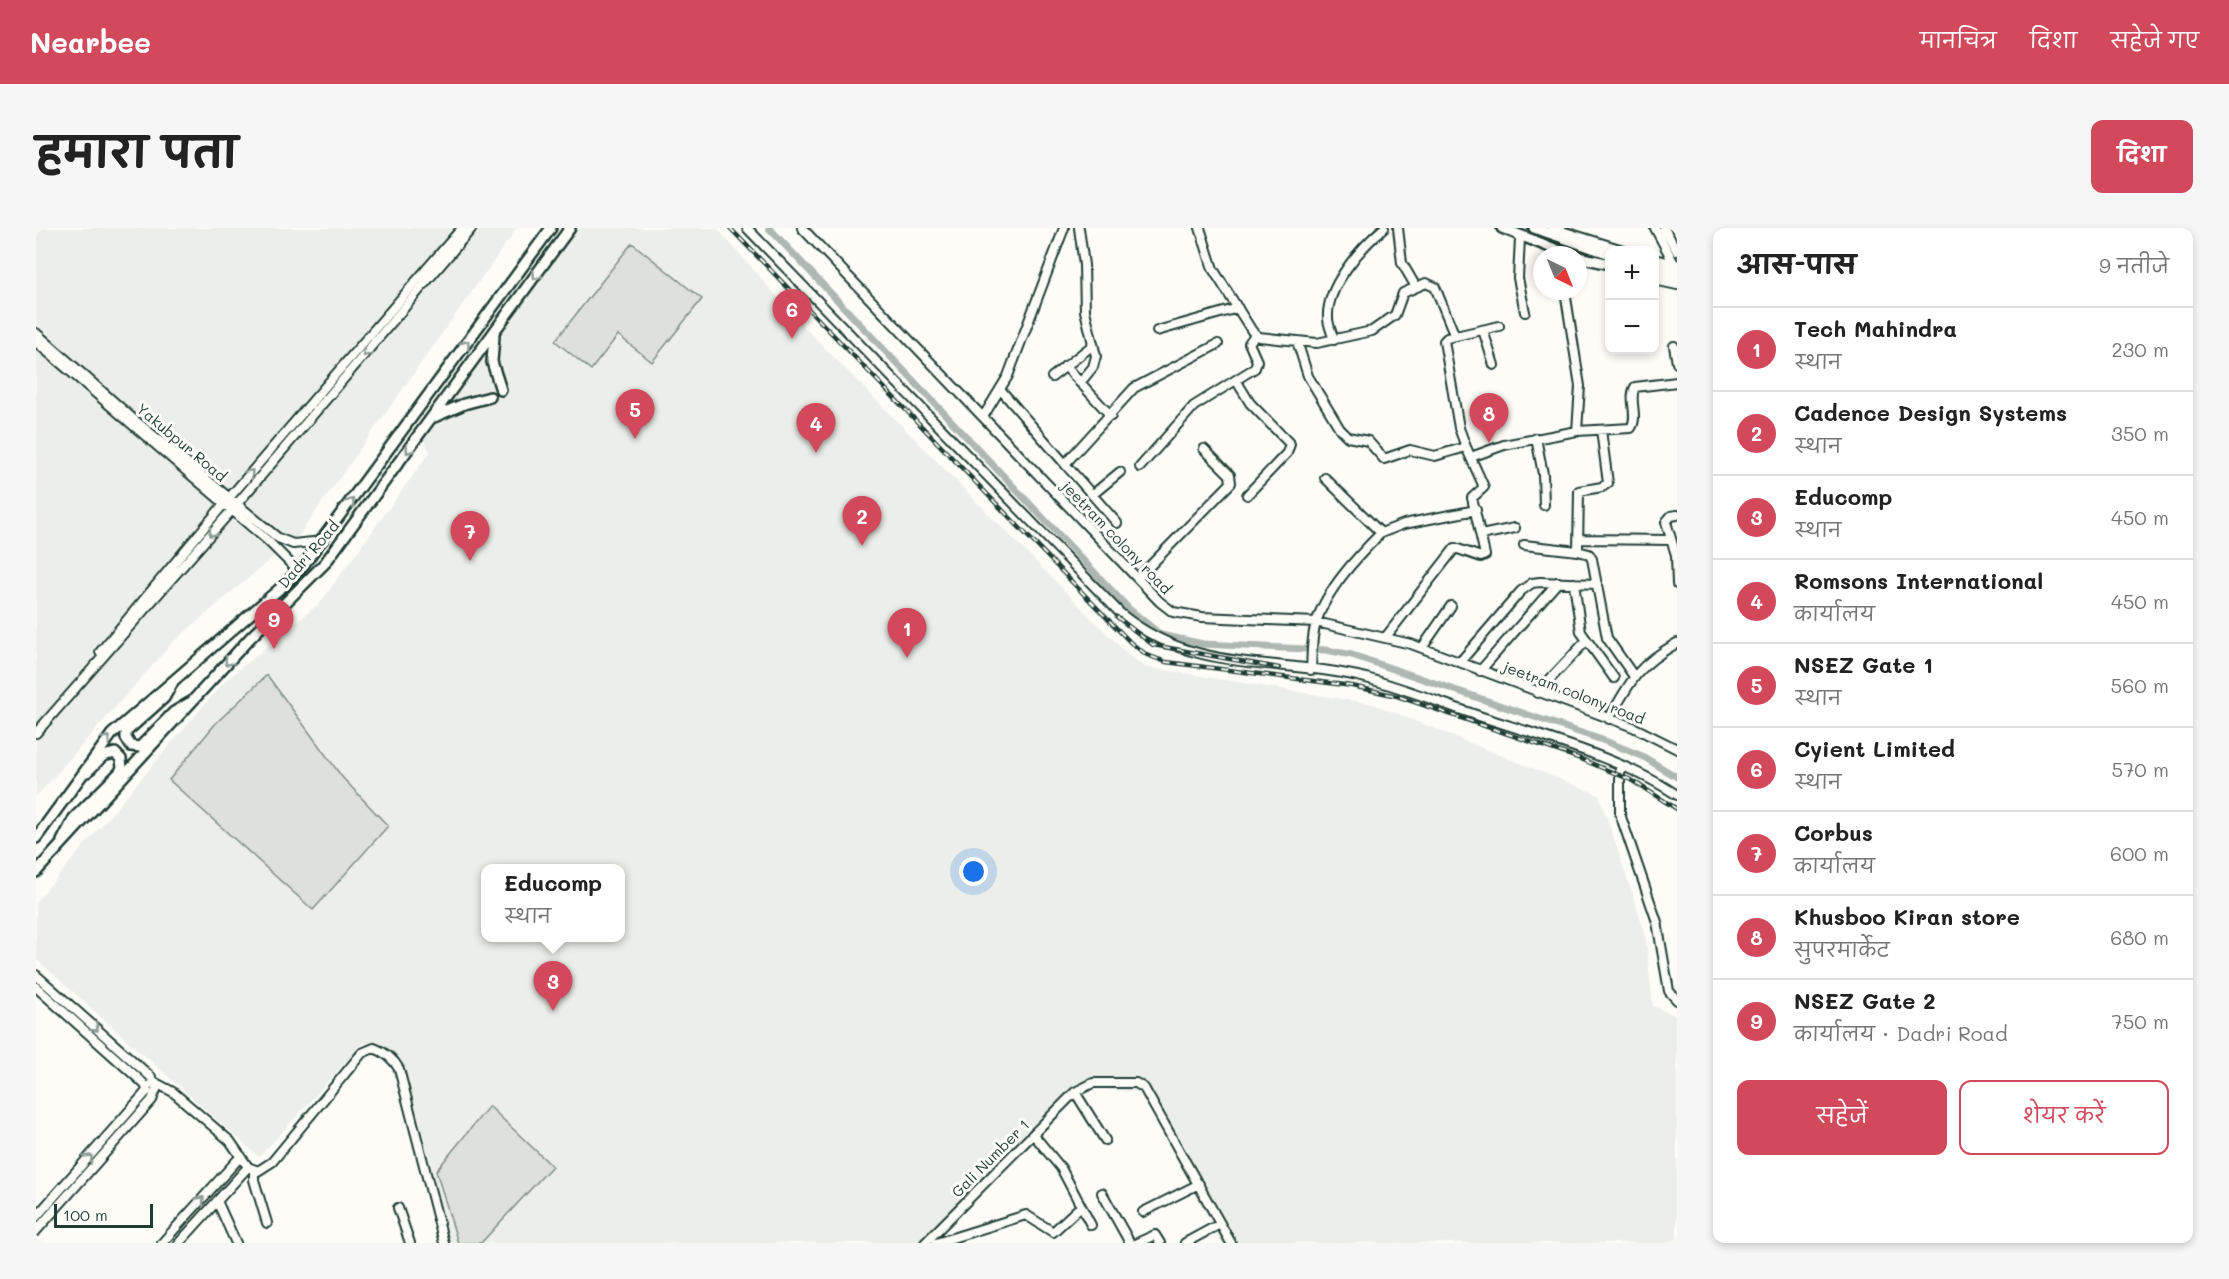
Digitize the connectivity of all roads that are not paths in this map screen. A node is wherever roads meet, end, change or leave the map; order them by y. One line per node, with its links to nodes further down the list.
1 (462, 228): 75 (street, one-way to 1)
2 (472, 228): 77 (street, one-way to 77)
3 (551, 228): 86 (main road, Dadri Road, one-way to 3)
4 (570, 228): 41 (main road, Dadri Road, one-way to 41)
5 (747, 228): 102 (street)
6 (802, 228): 61 (street, jeetram colony road)
7 (1064, 228): 57 (street)
8 (1079, 228): 48 (street)
9 (1200, 228): 35 (street)
10 (1384, 228): 44 (street)
11 (1398, 228): 33 (street)
12 (1493, 228): 18 (street)
13 (1502, 228): 20 (main road)
14 (1534, 228): 23 (main road)
15 (1552, 228): 21 (street)
16 (1655, 228): 28 (street)
17 (1664, 228): 22 (street)
18 (1520, 238): 19 (street); 36 (street)
19 (1538, 246)
20 (1547, 246)
21 (1610, 246)
22 (1677, 251)
23 (1605, 252)
24 (1587, 261): 26 (main road)
25 (1659, 261): 28 (street)
26 (1605, 265)
27 (1659, 266): 28 (main road)
28 (1677, 267)
29 (1659, 275): 30 (main road)
30 (1677, 278)
31 (1659, 281): 32 (street)
32 (1677, 285)
33 (1416, 287): 43 (street); 44 (street)
34 (1567, 300): 64 (street)
35 (1238, 308): 39 (street); 42 (street)
36 (1525, 312)
37 (1499, 326): 38 (street)
38 (1483, 330): 43 (street); 51 (street)
39 (1157, 331)
40 (36, 333): 75 (street, Yakubpur Road)
41 (495, 333): 58 (main road); 62 (main road, Dadri Road)
42 (1255, 335): 45 (street); 54 (street)
43 (1455, 336): 66 (street)
44 (1334, 340): 45 (street)
45 (1297, 341): 66 (street)
46 (36, 342): 75 (street, Yakubpur Road)
47 (1218, 344): 60 (street)
48 (1093, 345): 52 (street); 56 (street)
49 (1674, 346): 50 (street)
50 (1677, 363)
51 (1494, 365)
52 (1065, 366): 53 (street); 56 (street)
53 (1052, 377)
54 (1236, 380): 70 (street); 74 (street)
55 (1677, 382): 63 (street)
56 (1080, 383): 60 (street)
57 (1000, 389): 61 (street); 69 (street)
58 (501, 390)
59 (490, 397): 62 (main road)
60 (1111, 416): 69 (street)
61 (983, 417): 90 (street, jeetram colony road)
62 (432, 418): 108 (main road, Dadri Road, one-way to 108)
63 (1601, 429): 64 (street); 84 (street)
64 (1577, 431): 65 (street)
65 (1536, 438): 68 (street); 76 (street)
66 (1466, 447): 68 (street)
67 (1204, 449): 90 (street)
68 (1471, 457): 78 (street)
69 (1065, 464): 73 (street)
70 (1140, 467)
71 (1120, 472): 73 (street)
72 (1325, 478): 82 (street)
73 (1092, 495): 80 (street)
74 (1247, 495)
75 (225, 501): 77 (street, Yakubpur Road); 110 (street)
76 (1544, 505)
77 (234, 508): 86 (street, Yakubpur Road); 89 (street, Yakubpur Road); 111 (street, one-way to 111)
78 (1476, 510): 82 (street); 83 (street)
79 (1677, 515): 85 (street)
80 (1117, 523)
81 (1515, 528): 83 (street)
82 (1381, 533): 96 (street)
83 (1481, 536): 97 (street)
84 (1580, 539): 85 (street); 88 (street)
85 (1671, 540): 93 (street)
86 (323, 541): 89 (main road, Dadri Road)
87 (1524, 545): 88 (street)
88 (1578, 551): 94 (street)
89 (298, 570): 105 (main road, Dadri Road)
90 (1138, 578): 96 (street, jeetram colony road)
91 (1558, 582): 92 (street); 101 (street); 103 (street)
92 (1574, 583): 94 (street); 98 (street)
93 (1677, 584)
94 (1597, 585): 104 (street)
95 (1451, 606): 100 (street)
96 (1316, 622): 97 (street, jeetram colony road); 102 (street)
97 (1385, 638): 100 (street, jeetram colony road)
98 (1586, 641): 106 (street); 107 (street)
99 (1677, 644): 104 (street)
100 (1422, 648): 101 (street, jeetram colony road)
101 (1460, 663): 103 (street, jeetram colony road)
102 (1311, 667): 113 (street)
103 (1480, 671): 107 (street, jeetram colony road)
104 (1634, 675): 109 (street)
105 (174, 677): 108 (main road); 114 (main road, Dadri Road, one-way to 105)
106 (1614, 678)
107 (1537, 693): 109 (street, jeetram colony road)
108 (193, 701): 117 (main road, Dadri Road)
109 (1609, 719): 112 (street, jeetram colony road)
110 (36, 726)
111 (36, 734)
112 (1677, 749)
113 (1620, 765): 115 (street); 121 (street)
114 (66, 793): 116 (main road, Dadri Road); 117 (main road)
115 (1677, 795)
116 (36, 838)
117 (61, 844): 118 (main road, Dadri Road)
118 (36, 872)
119 (36, 975): 122 (street)
120 (36, 987): 122 (street)
121 (1677, 1000)
122 (72, 1013): 123 (street, one-way to 123); 124 (street)
123 (156, 1083): 124 (street); 128 (street); 130 (street)
124 (146, 1086): 130 (street, one-way to 124)
125 (1075, 1092): 126 (street, Gali Number 1); 127 (street); 131 (street)
126 (1033, 1134): 134 (street); 147 (street, Gali Number 1)
127 (1105, 1140)
128 (241, 1156): 129 (street); 142 (street, one-way to 128)
129 (251, 1169): 133 (street); 138 (street); 146 (street)
130 (80, 1175): 137 (street); 141 (street)
131 (1199, 1184): 136 (street); 139 (street)
132 (1102, 1193): 149 (street)
133 (217, 1201): 143 (street); 144 (street)
134 (1081, 1206): 140 (street); 148 (street)
135 (398, 1208): 145 (street)
136 (1143, 1212)
137 (36, 1217)
138 (267, 1223)
139 (1221, 1224): 152 (street); 153 (street)
140 (1091, 1225)
141 (36, 1231)
142 (162, 1243)
143 (179, 1243)
144 (236, 1243)
145 (410, 1243)
146 (444, 1243)
147 (925, 1243)
148 (936, 1243)
149 (1130, 1243)
150 (1137, 1243): 151 (street)
151 (1160, 1243)
152 (1185, 1243)
153 (1231, 1243)

